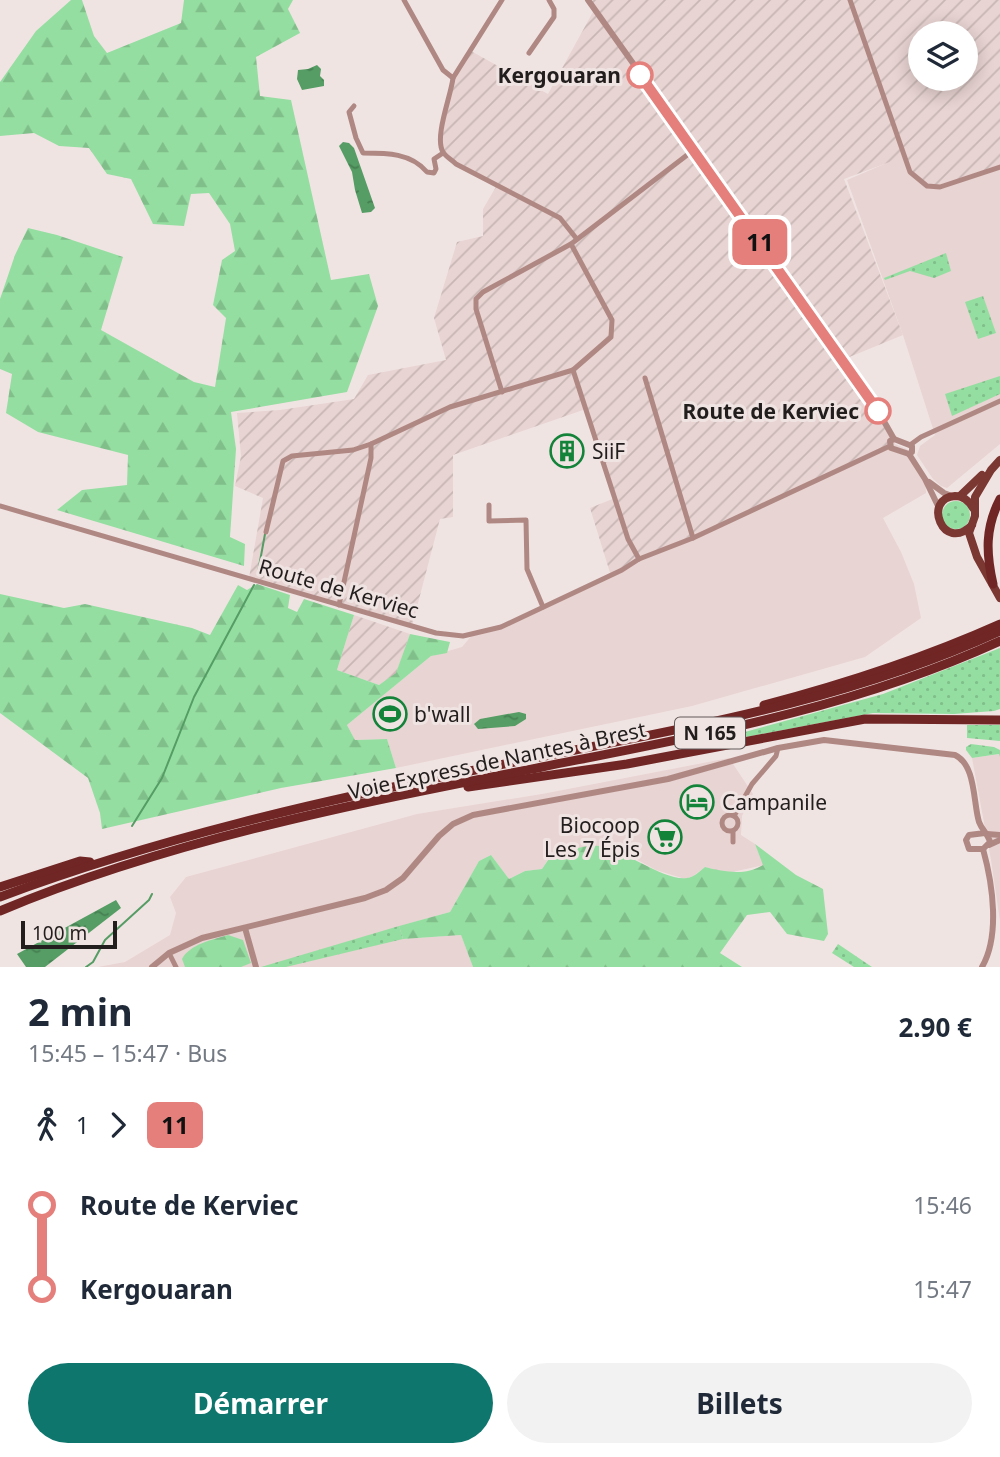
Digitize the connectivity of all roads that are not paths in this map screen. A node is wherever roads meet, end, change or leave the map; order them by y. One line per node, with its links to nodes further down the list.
1 (404, 0): 7 (street)
2 (502, 0): 7 (street)
3 (549, 0): 6 (street)
4 (588, 0): 9 (street)
5 (850, 0): 11 (street)
6 (529, 53)
7 (453, 78): 10 (street)
8 (354, 106): 10 (street)
9 (695, 149): 12 (street); 18 (street)
10 (443, 153): 12 (street)
11 (1000, 167)
12 (576, 238): 13 (street)
13 (570, 244): 14 (street); 16 (street)
14 (573, 370): 16 (street); 35 (street)
15 (645, 379): 34 (street)
16 (502, 391): 19 (street)
17 (1000, 401): 20 (street)
18 (896, 439): 20 (street); 21 (street)
19 (371, 444): 33 (street); 38 (street)
20 (910, 444): 22 (street)
21 (892, 448): 22 (street); 34 (street, Route de Kerviec)
22 (907, 454): 25 (street)
23 (1000, 454): 26 (main road)
24 (1000, 460): 31 (main road)
25 (925, 479): 26 (street); 30 (street)
26 (957, 496): 30 (main road); 31 (main road)
27 (1000, 499): 36 (highway)
28 (489, 505): 39 (street)
29 (0, 506): 38 (street, Route de Kerviec)
30 (939, 508): 32 (main road)
31 (974, 508): 32 (main road)
32 (972, 525): 36 (main road)
33 (266, 532)
34 (692, 538): 35 (street, Route de Kerviec)
35 (639, 559): 39 (street, Route de Kerviec)
36 (993, 584): 37 (main road)
37 (1000, 598)
38 (339, 605): 39 (street, Route de Kerviec)
39 (543, 607)
40 (1000, 624): 46 (highway, N 165)
41 (1000, 631): 46 (highway, Voie Express de Nantes à Brest / N 165)
42 (1000, 641): 48 (highway, Voie Express de Nantes à Brest / N 165)
43 (1000, 713): 44 (highway)
44 (934, 718): 45 (highway); 48 (highway)
45 (1000, 720)
46 (703, 725): 57 (highway, Voie Express de Nantes à Brest / N 165)
47 (778, 748): 49 (street); 50 (street); 61 (street)
48 (411, 794): 60 (highway, Voie Express de Nantes à Brest / N 165)
49 (975, 806): 52 (street); 53 (street)
50 (734, 816): 51 (street); 51 (street)
51 (733, 831): 55 (street)
52 (973, 833): 53 (street); 56 (street)
53 (986, 833): 54 (street); 56 (street)
54 (1000, 837): 56 (street)
55 (733, 842)
56 (986, 847): 66 (street)
57 (99, 862): 58 (highway); 59 (highway, Voie Express de Nantes à Brest / N 165)
58 (0, 887)
59 (0, 897)
60 (0, 911)
61 (245, 928): 62 (street); 65 (street)
62 (169, 954): 63 (street); 64 (street)
63 (152, 967)
64 (176, 967)
65 (256, 967)
66 (982, 967)

